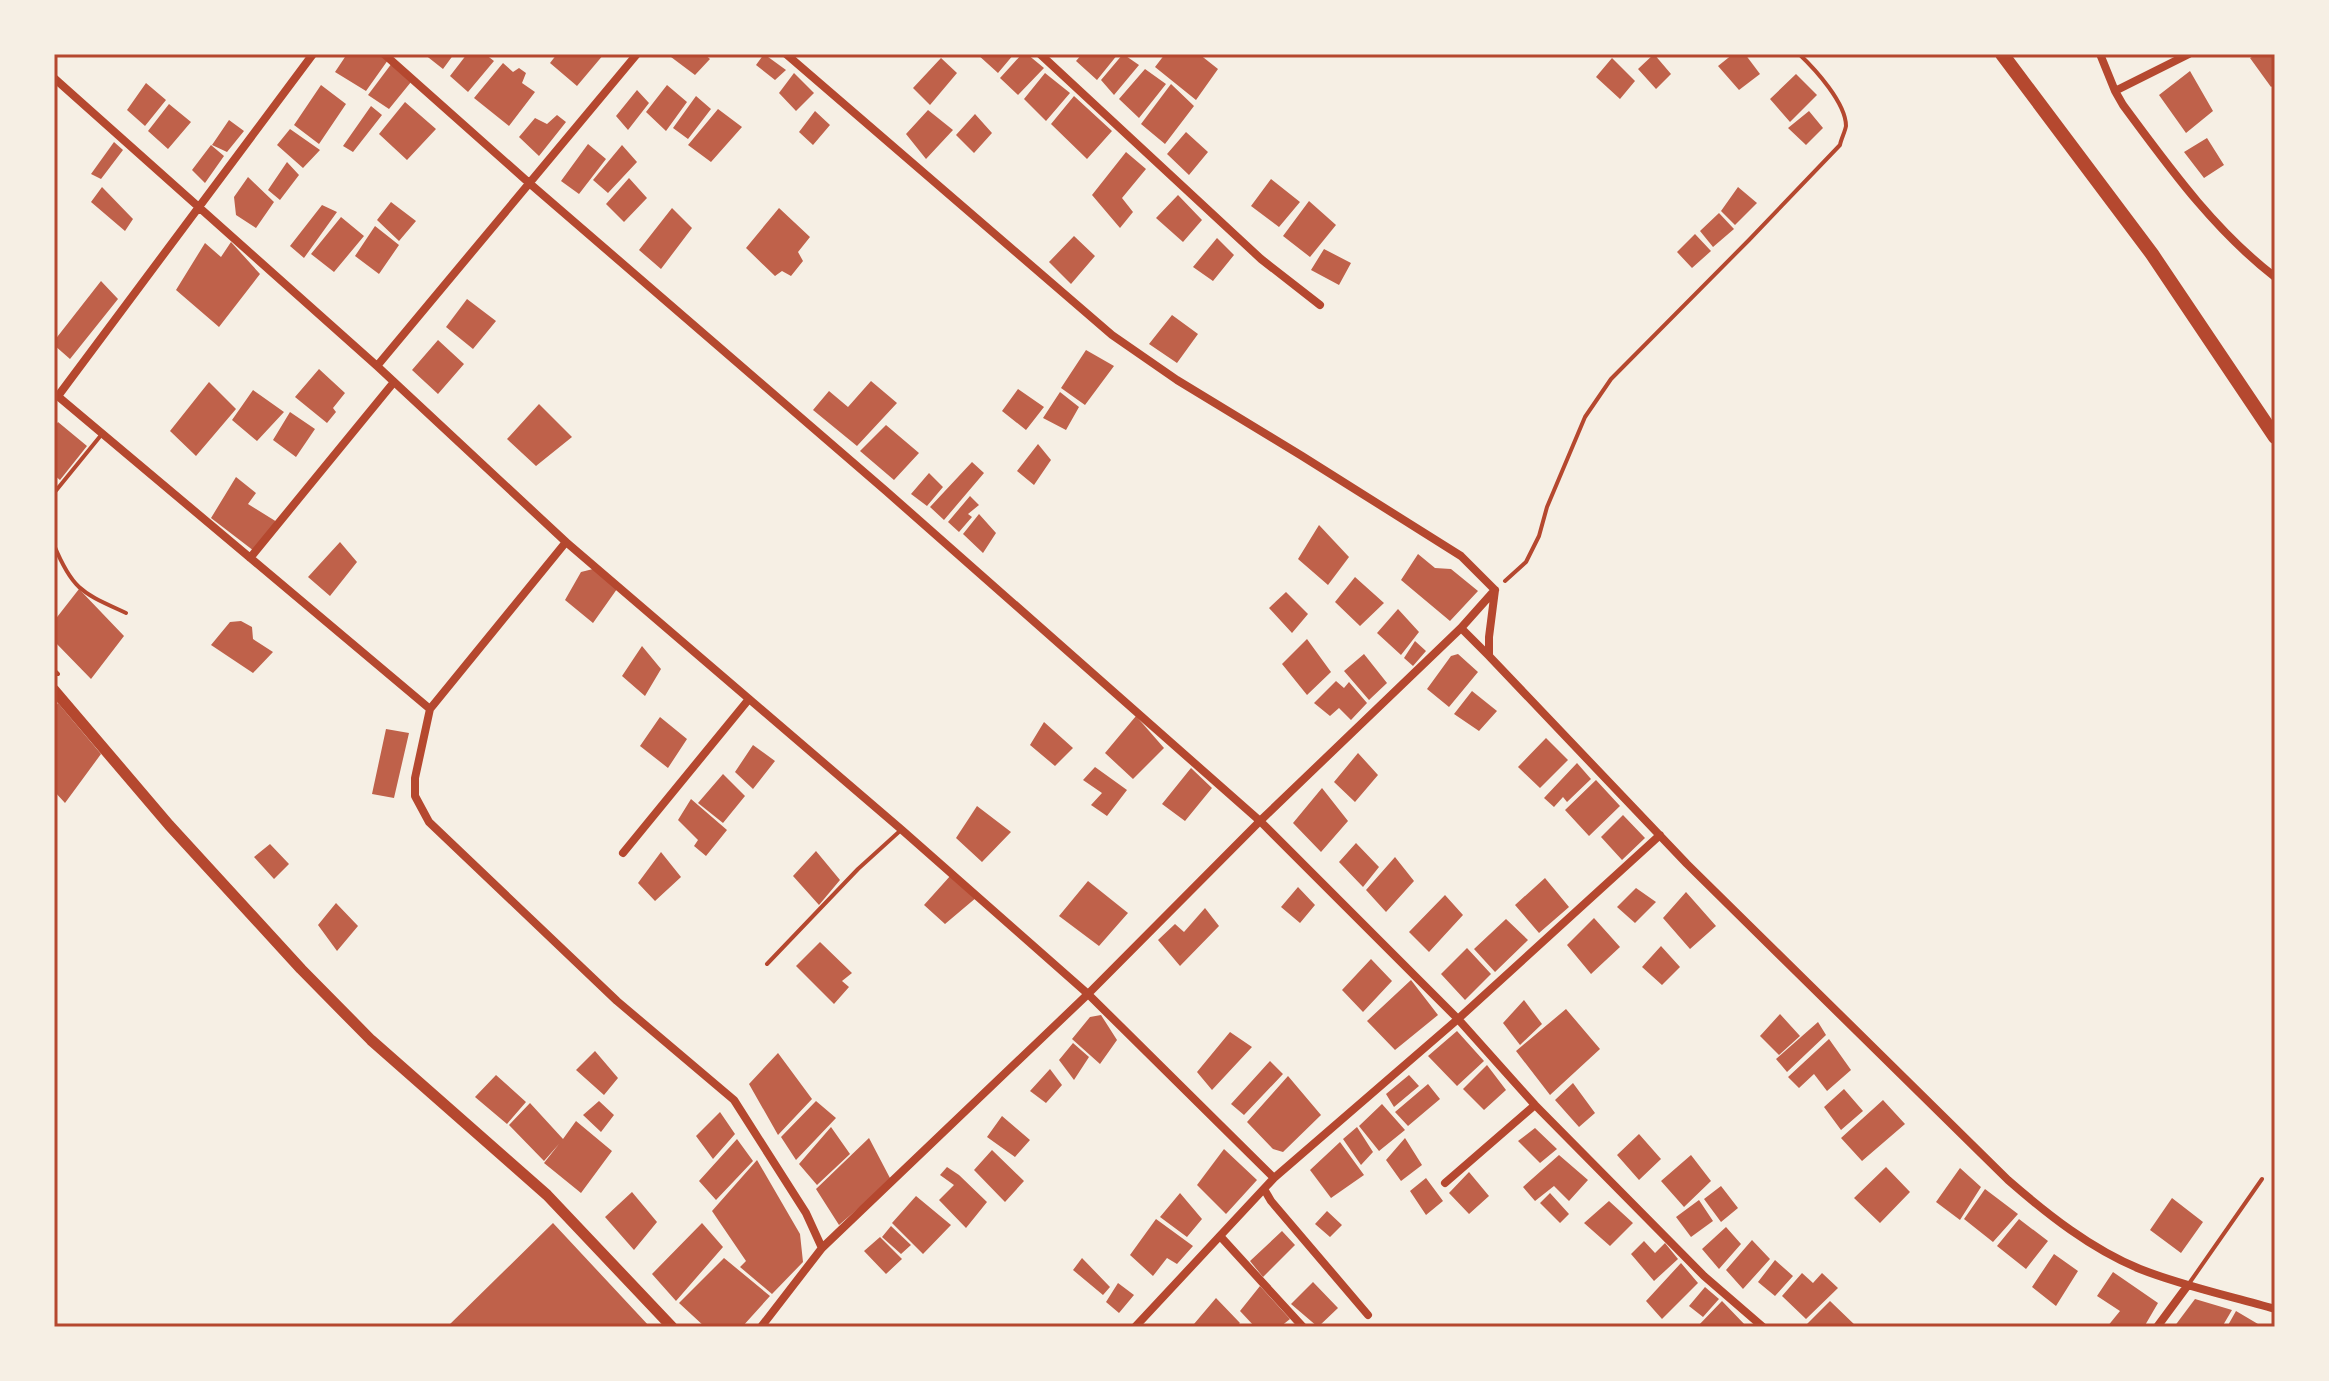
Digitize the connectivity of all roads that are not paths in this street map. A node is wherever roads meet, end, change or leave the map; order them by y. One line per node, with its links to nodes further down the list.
1 (313, 54): 12 (street)
2 (384, 54): 11 (street)
3 (637, 54): 11 (street)
4 (786, 54): 24 (street)
5 (1040, 54): 14 (street)
6 (2002, 54): 19 (highway)
7 (2100, 54): 10 (street)
8 (2189, 54): 10 (street)
9 (54, 78): 12 (street)
10 (2115, 91): 13 (street)
11 (528, 182): 15 (street); 31 (street)
12 (199, 207): 15 (street); 17 (street)
13 (2275, 277)
14 (1320, 305)
15 (377, 366): 16 (street)
16 (394, 382): 21 (street); 23 (street)
17 (56, 395): 18 (street)
18 (102, 434): 20 (lane); 23 (street)
19 (2275, 437)
20 (54, 493)
21 (566, 542): 29 (street); 30 (street)
22 (54, 545): 25 (lane)
23 (250, 558): 30 (street)
24 (1495, 590): 26 (street); 27 (street)
25 (126, 613)
26 (1461, 628): 27 (street); 31 (street)
27 (1489, 656): 33 (street)
28 (54, 690): 48 (street)
29 (749, 699): 32 (street); 34 (street)
30 (430, 709): 44 (street)
31 (1260, 821): 36 (street); 37 (street)
32 (902, 830): 35 (lane); 36 (street)
33 (1660, 835): 37 (street); 45 (street)
34 (623, 853)
35 (767, 964)
36 (1088, 994): 39 (street); 44 (street)
37 (1458, 1019): 38 (street); 39 (street)
38 (1535, 1105): 41 (street); 52 (street)
39 (1274, 1178): 42 (street)
40 (2262, 1179): 45 (lane)
41 (1445, 1183)
42 (1264, 1189): 43 (street); 47 (street)
43 (1220, 1236): 50 (street); 51 (street)
44 (822, 1248): 49 (street)
45 (2188, 1285): 46 (street); 53 (street)
46 (2275, 1309)
47 (1368, 1315)
48 (672, 1327)
49 (761, 1327)
50 (1135, 1327)
51 (1303, 1327)
52 (1763, 1327)
53 (2157, 1327)

